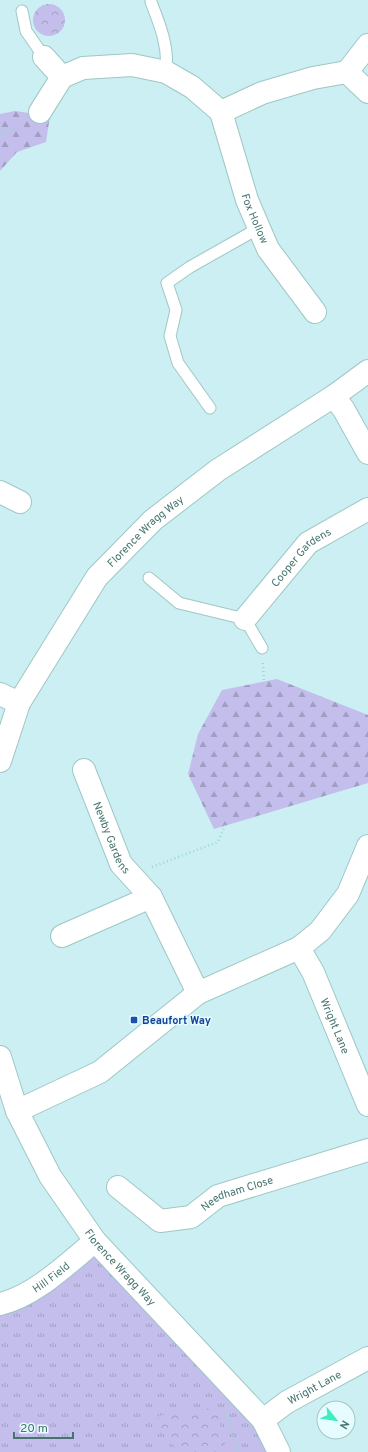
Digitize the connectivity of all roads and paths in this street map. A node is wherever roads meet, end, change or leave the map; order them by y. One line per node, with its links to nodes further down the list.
1 (151, 2): 5 (lane)
2 (22, 11): 4 (lane)
3 (368, 46): 6 (street)
4 (44, 57): 7 (street)
5 (166, 72): 7 (street); 10 (street)
6 (347, 72): 8 (street); 10 (street)
7 (62, 77): 9 (street)
8 (368, 92)
9 (40, 112): 11 (path)
10 (221, 112): 12 (street, Fox Hollow)
11 (0, 133)
12 (259, 228): 13 (street, Fox Hollow); 16 (lane)
13 (315, 312)
14 (368, 371): 15 (street, Florence Wragg Way)
15 (334, 396): 17 (street); 25 (street, Florence Wragg Way)
16 (210, 408)
17 (368, 452)
18 (0, 492): 19 (street)
19 (20, 502)
20 (368, 509): 22 (street, Cooper Gardens)
21 (148, 578): 22 (lane)
22 (245, 619): 23 (lane)
23 (262, 648): 24 (path)
24 (264, 682)
25 (10, 698): 26 (street, Florence Wragg Way)
26 (0, 761)
27 (84, 770): 30 (street, Newby Gardens)
28 (225, 825): 30 (path)
29 (368, 846): 33 (street)
30 (131, 875): 31 (street, Newby Gardens)
31 (151, 897): 32 (street); 34 (street, Newby Gardens)
32 (62, 936)
33 (299, 948): 34 (street); 36 (street, Wright Lane)
34 (198, 993): 37 (street)
35 (0, 1057): 37 (street, Florence Wragg Way)
36 (368, 1105)
37 (17, 1111): 40 (street, Florence Wragg Way)
38 (368, 1150): 39 (street, Needham Close)
39 (118, 1187)
40 (95, 1240): 41 (street, Hill Field); 43 (street, Florence Wragg Way)
41 (0, 1304)
42 (368, 1358): 43 (street, Wright Lane)
43 (263, 1420): 44 (street, Florence Wragg Way)
44 (279, 1452)

